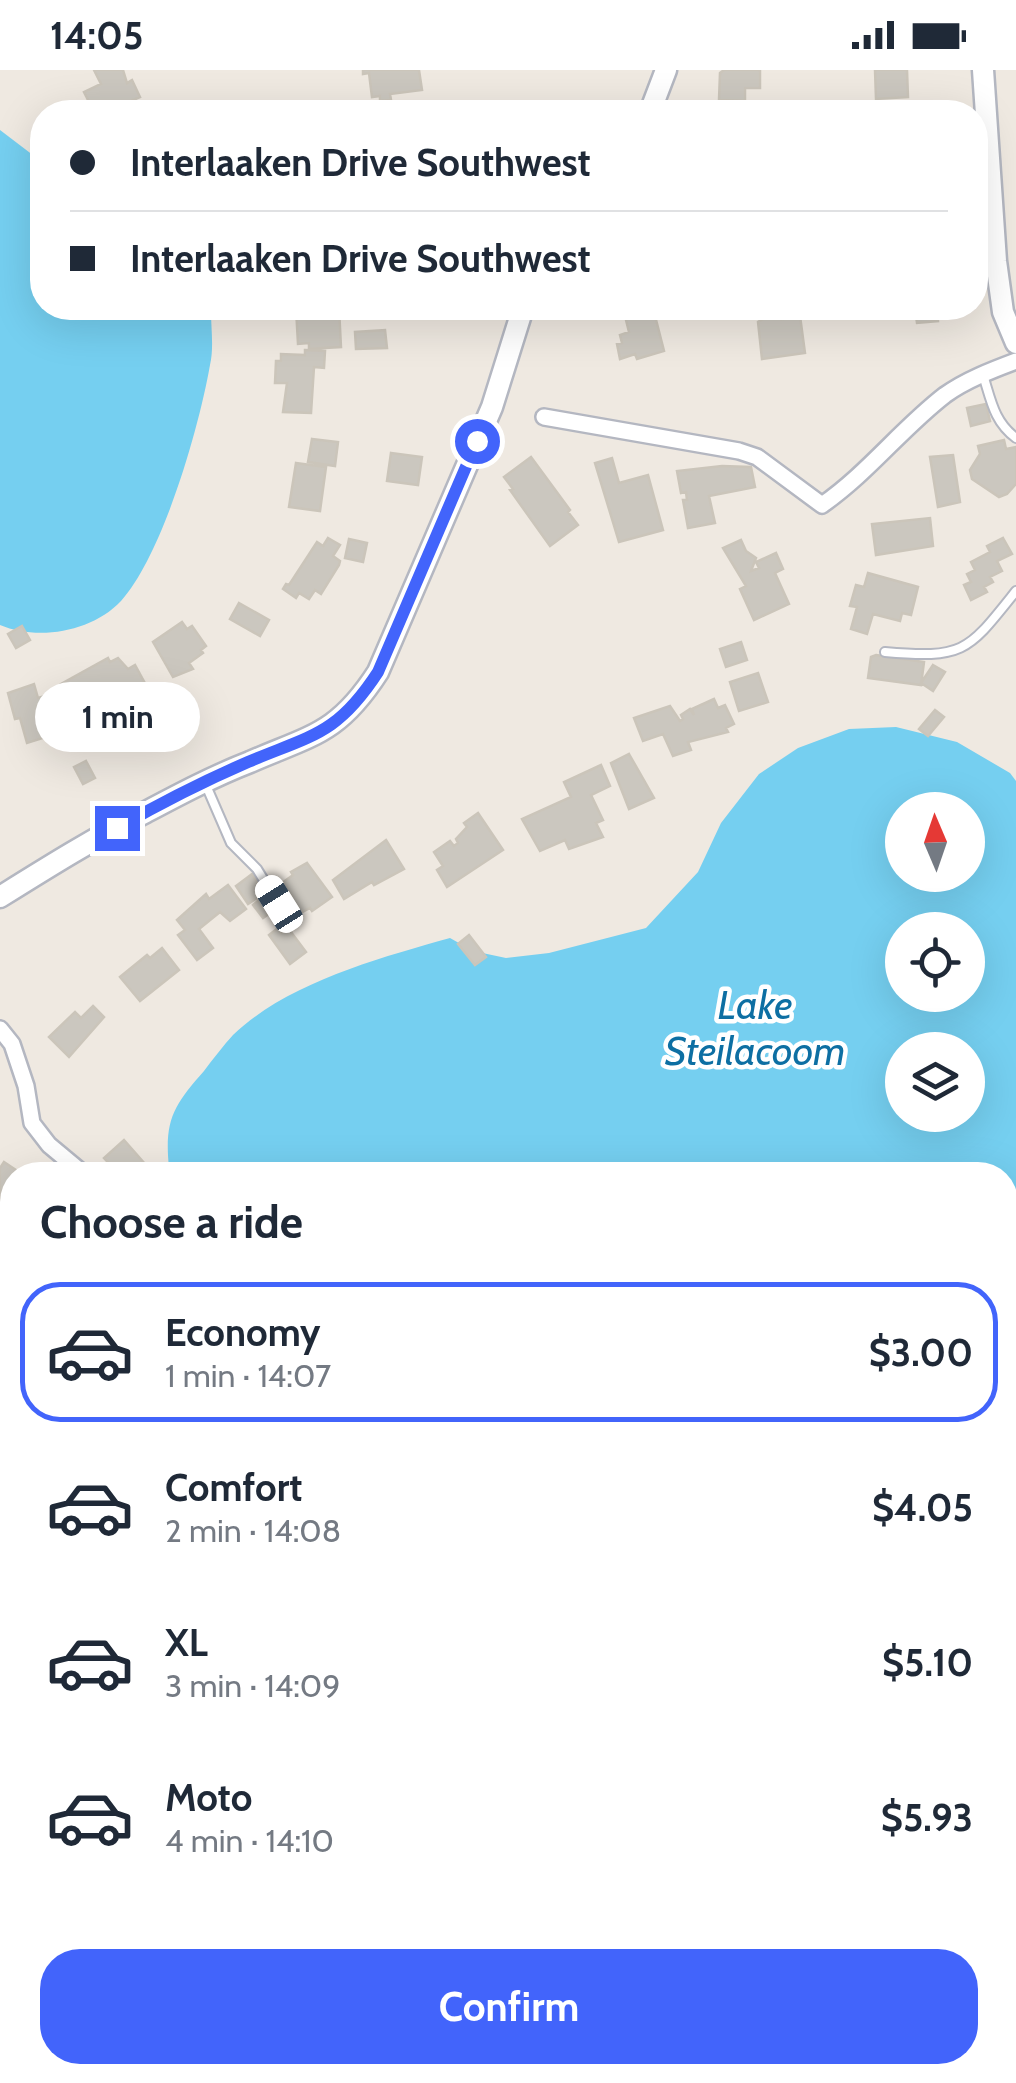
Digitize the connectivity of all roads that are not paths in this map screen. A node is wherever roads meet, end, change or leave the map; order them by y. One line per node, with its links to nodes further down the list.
1 (666, 70): 3 (street)
2 (983, 70): 4 (street)
3 (655, 100)
4 (985, 100)
5 (988, 143): 7 (street)
6 (518, 320): 14 (street)
7 (1016, 343)
8 (1016, 361): 9 (street)
9 (984, 374): 10 (street); 11 (lane)
10 (544, 417)
11 (1016, 438)
12 (1016, 591): 13 (lane)
13 (886, 652)
14 (205, 783): 15 (street); 16 (lane)
15 (0, 897)
16 (279, 904)
17 (0, 1029): 18 (street)
18 (69, 1162)

